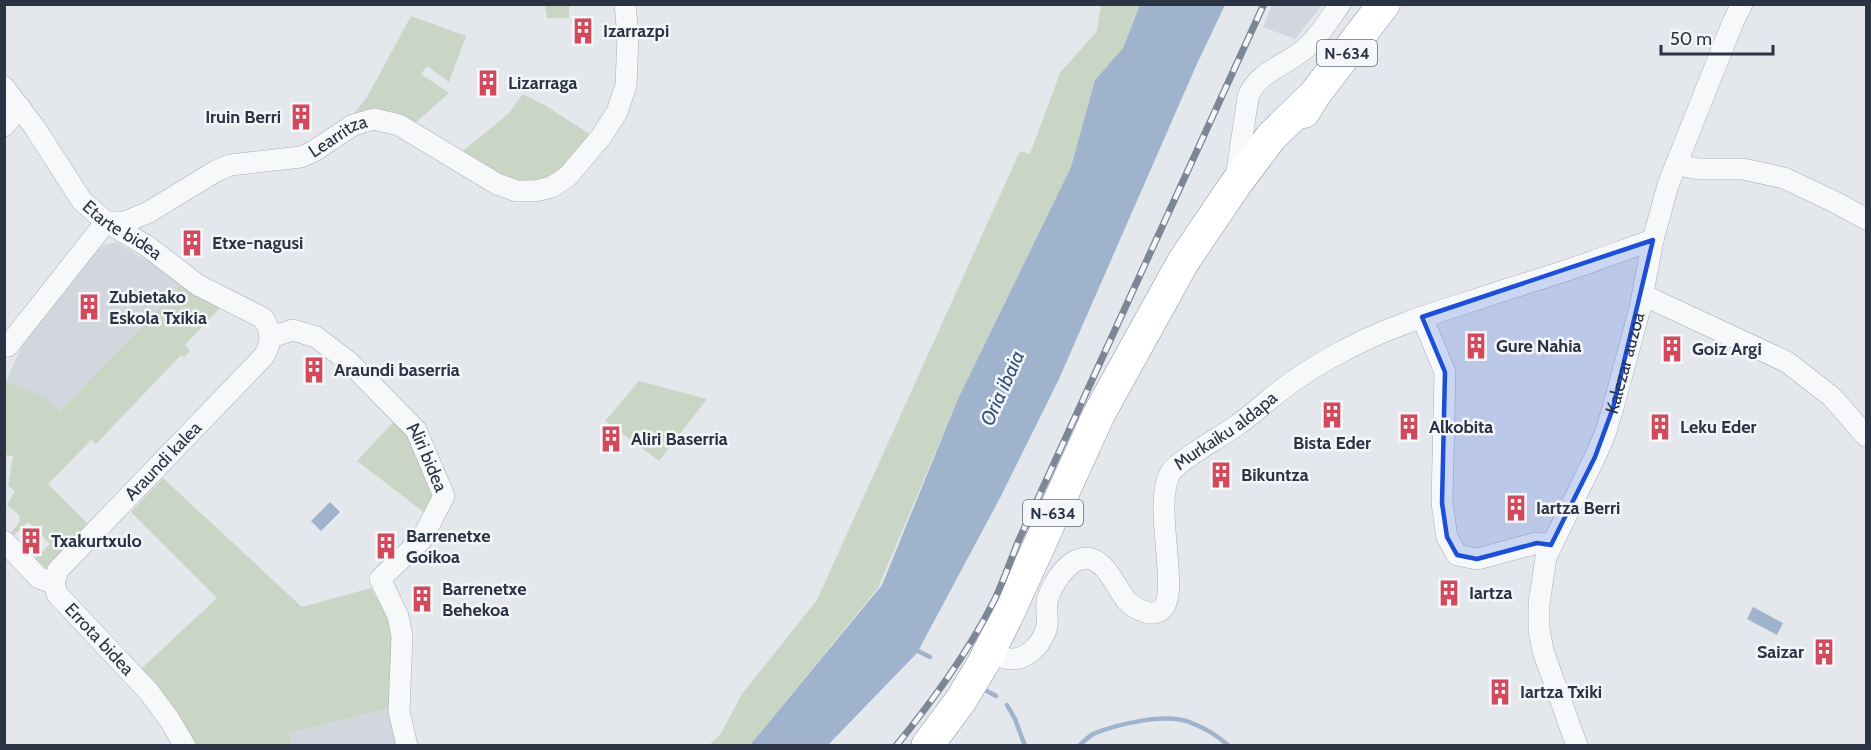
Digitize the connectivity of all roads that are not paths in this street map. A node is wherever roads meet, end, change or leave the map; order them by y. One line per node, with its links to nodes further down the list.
1 (625, 4): 11 (street, Learritza)
2 (1340, 4): 7 (street)
3 (1384, 4): 7 (highway, N-634)
4 (1742, 4): 9 (street, Kalezar auzoa)
5 (4, 87): 6 (street, Etarte bidea)
6 (20, 107): 8 (street); 11 (street, Etarte bidea)
7 (1269, 119): 21 (highway, N-634)
8 (4, 126)
9 (1677, 162): 10 (street); 12 (street, Kalezar auzoa)
10 (1866, 219)
11 (106, 222): 15 (street, Etarte bidea); 16 (street)
12 (1653, 240): 13 (street, Kalezar auzoa); 14 (street, Murkaiku aldapa)
13 (1643, 295): 17 (street); 19 (street, Kalezar auzoa)
14 (1422, 317): 19 (street); 21 (street, Murkaiku aldapa)
15 (271, 337): 20 (street, Araundi kalea); 24 (street, Aliri bidea)
16 (8, 346)
17 (1866, 436)
18 (4, 541): 20 (street, Errota bidea)
19 (1551, 545): 22 (street, Kalezar auzoa)
20 (54, 583): 23 (street, Errota bidea)
21 (989, 652): 25 (highway, N-634)
22 (1568, 719): 26 (street); 27 (street, Kalezar auzoa)
23 (185, 746)
24 (407, 746)
25 (927, 746)
26 (1558, 746)
27 (1577, 746)

